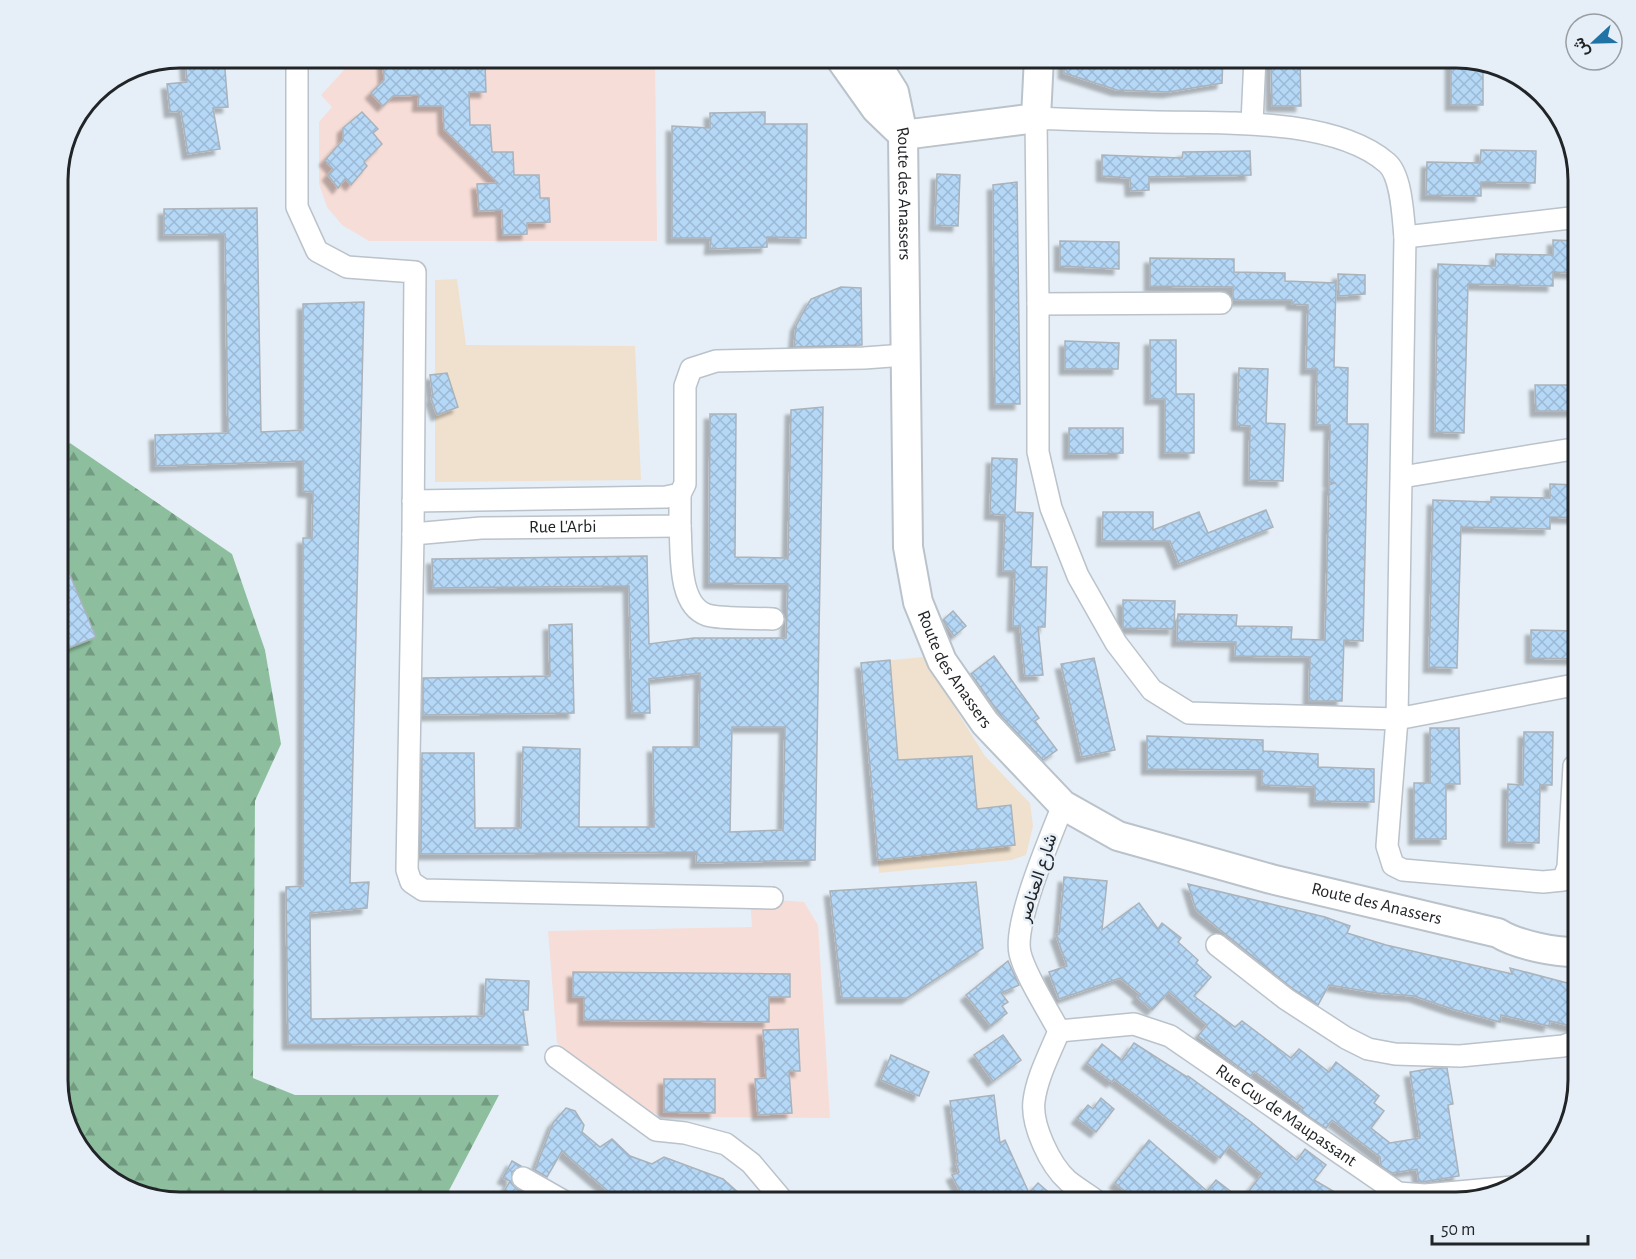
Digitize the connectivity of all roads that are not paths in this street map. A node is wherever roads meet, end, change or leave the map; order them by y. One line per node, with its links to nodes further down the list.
1 (297, 68): 17 (street)
2 (847, 68): 8 (main road)
3 (879, 68): 8 (main road, Route des Anassers)
4 (1038, 68): 6 (main road)
5 (1254, 68): 7 (street)
6 (1035, 118): 7 (street); 8 (main road); 12 (street)
7 (1252, 123): 10 (street)
8 (903, 135): 13 (main road, Route des Anassers)
9 (1568, 218): 10 (street)
10 (1405, 237): 15 (street)
11 (1221, 303): 12 (street)
12 (1038, 304): 22 (street)
13 (905, 355): 16 (street); 23 (main road, Route des Anassers)
14 (1568, 450): 15 (street)
15 (1402, 477): 22 (street)
16 (680, 494): 17 (street); 18 (street)
17 (413, 501): 19 (street)
18 (680, 526): 19 (street, Rue L'Arbi); 20 (street)
19 (413, 534): 25 (street)
20 (773, 619)
21 (1568, 686): 22 (street)
22 (1397, 719): 24 (street)
23 (1063, 805): 27 (main road, Route des Anassers); 28 (street, شارع العناصر)
24 (1568, 867)
25 (772, 898)
26 (1217, 945): 29 (street)
27 (1568, 946)
28 (1059, 1031): 34 (street); 35 (street, Rue Guy de Maupassant)
29 (1568, 1044)
30 (556, 1057): 33 (street)
31 (523, 1178): 32 (street)
32 (548, 1192)
33 (776, 1192)
34 (1084, 1192)
35 (1397, 1192)

